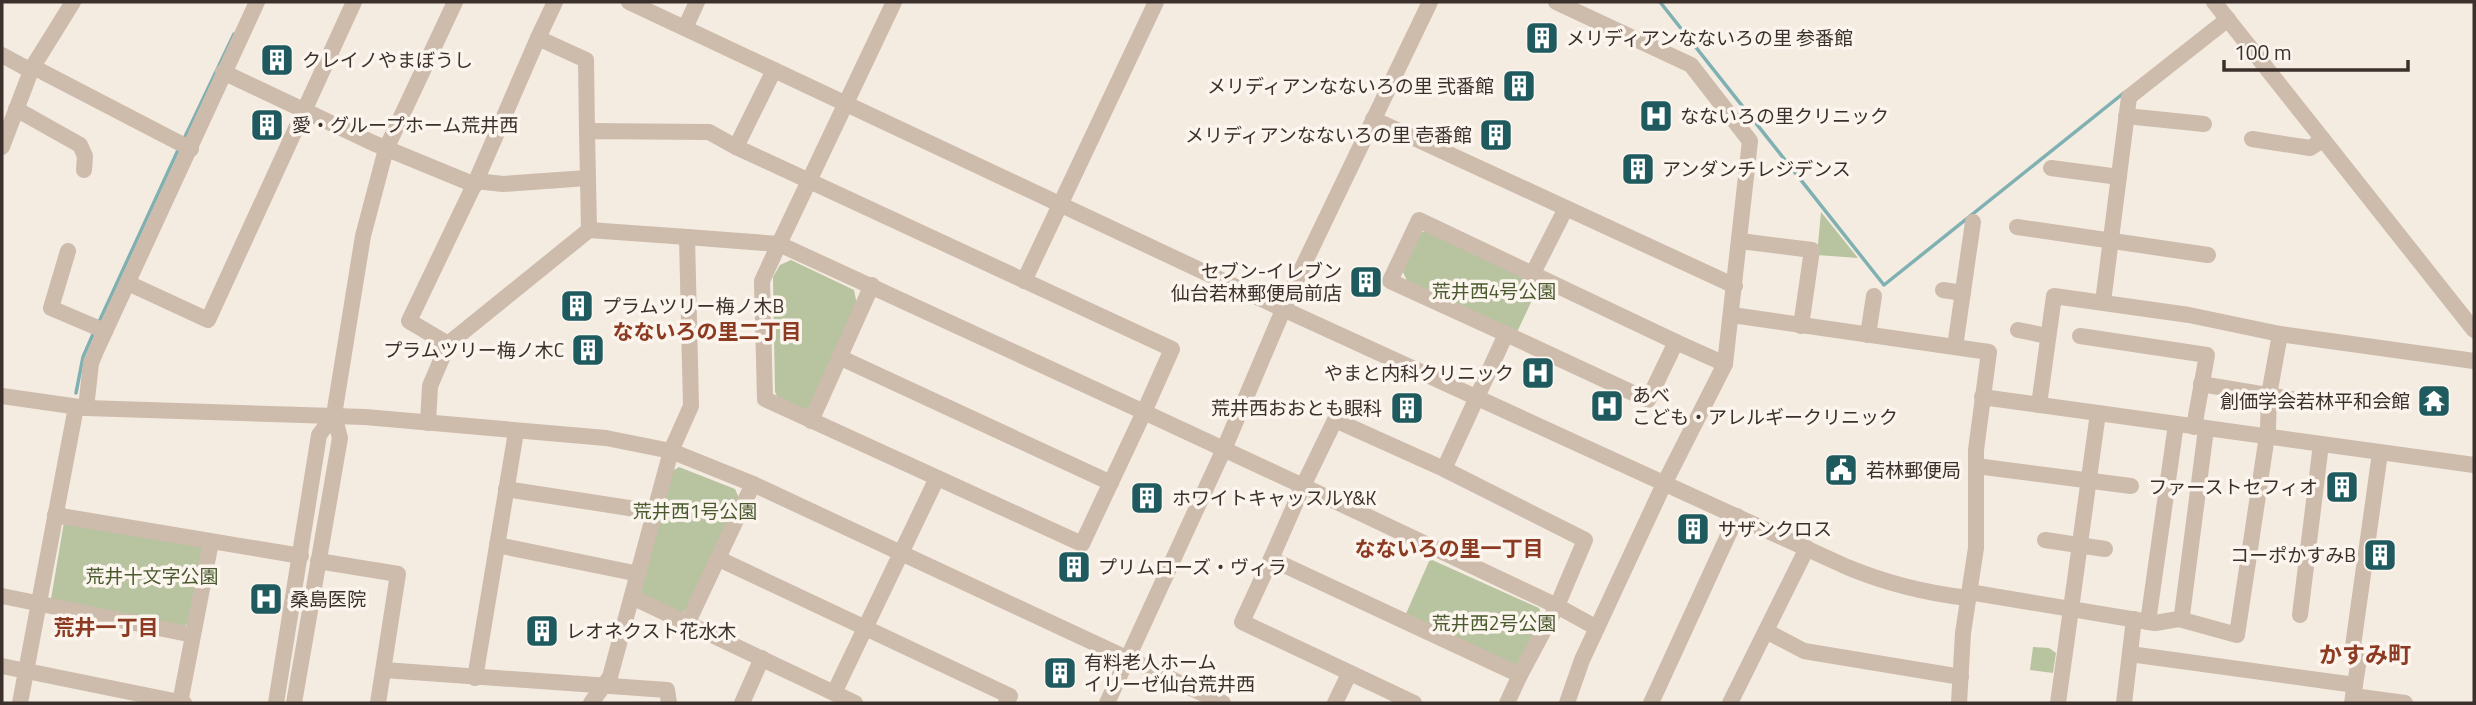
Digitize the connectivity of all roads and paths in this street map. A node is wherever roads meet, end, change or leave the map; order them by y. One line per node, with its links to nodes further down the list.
1 (73, 2): 17 (street)
2 (257, 2): 19 (street)
3 (354, 2): 21 (street)
4 (456, 2): 32 (street)
5 (555, 2): 15 (street)
6 (628, 2): 14 (street)
7 (698, 2): 14 (street)
8 (894, 2): 20 (street)
9 (1156, 2): 39 (street)
10 (1430, 2): 24 (street)
11 (1556, 2): 45 (street)
12 (2214, 2): 13 (street)
13 (2228, 19): 23 (street); 28 (street)
14 (685, 28): 18 (street)
15 (538, 38): 26 (street); 38 (street)
16 (2, 55): 17 (street)
17 (32, 68): 22 (street); 29 (street)
18 (774, 70): 20 (street); 31 (street)
19 (223, 72): 21 (street); 29 (street)
20 (846, 102): 37 (street); 39 (street)
21 (303, 108): 32 (street); 52 (street)
22 (16, 109): 30 (street); 34 (street)
23 (2126, 116): 25 (street); 35 (street)
24 (1373, 119): 40 (street); 59 (street)
25 (2204, 124)
26 (587, 131): 31 (street); 36 (street)
27 (2252, 139): 28 (street)
28 (2317, 144): 63 (street)
29 (184, 146): 52 (street)
30 (2, 147)
31 (736, 147): 37 (street)
32 (386, 149): 38 (street); 86 (street)
33 (2051, 168): 35 (street)
34 (83, 170)
35 (2119, 177): 46 (street)
36 (587, 178): 38 (street); 43 (street)
37 (809, 181): 47 (street); 51 (street)
38 (476, 183): 71 (street)
39 (1060, 205): 51 (street); 59 (street)
40 (1565, 209): 50 (street); 54 (street)
41 (1973, 222): 56 (street)
42 (2017, 227): 46 (street)
43 (589, 230): 44 (street); 71 (street)
44 (687, 237): 47 (street); 95 (street)
45 (1740, 241): 54 (street); 61 (street)
46 (2112, 241): 49 (street); 58 (street)
47 (779, 244): 53 (street); 87 (street)
48 (70, 252): 64 (street)
49 (2208, 255)
50 (1533, 273): 65 (street); 70 (street)
51 (1024, 281): 84 (street)
52 (128, 283): 64 (street)
53 (872, 285): 73 (street); 84 (street)
54 (1735, 286): 60 (street)
55 (1943, 290): 56 (street)
56 (1963, 293): 72 (street)
57 (1874, 296): 67 (street)
58 (2103, 302): 66 (street); 68 (street)
59 (1283, 309): 79 (street); 94 (street)
60 (1732, 314): 61 (street); 75 (street)
61 (1801, 326): 67 (street)
62 (2018, 330): 68 (street)
63 (2474, 330)
64 (105, 331): 83 (street)
65 (1506, 334): 70 (street); 79 (street)
66 (2280, 334): 74 (street); 77 (street)
67 (1868, 335): 72 (street)
68 (2049, 336): 82 (street)
69 (2080, 336): 76 (street)
70 (1676, 342): 75 (street)
71 (448, 344): 88 (street)
72 (1955, 347): 80 (street)
73 (839, 358): 87 (street); 102 (street)
74 (2474, 362)
75 (1725, 364): 104 (street)
76 (2201, 384): 77 (street); 90 (street)
77 (2269, 395): 81 (street); 92 (street)
78 (2, 396): 83 (street)
79 (1476, 396): 99 (street); 104 (street)
80 (1982, 397): 82 (street); 97 (street)
81 (2316, 403)
82 (2039, 405): 85 (street)
83 (81, 408): 86 (street); 109 (street)
84 (1144, 412): 94 (street); 102 (street)
85 (2098, 413): 89 (street); 101 (street)
86 (334, 415): 88 (street); 118 (street); 121 (street)
87 (811, 421): 100 (street)
88 (428, 423): 91 (street)
89 (2176, 424): 90 (street); 130 (street)
90 (2200, 428): 92 (street); 131 (street)
91 (516, 432): 95 (street); 107 (street)
92 (2267, 436): 93 (street); 131 (street)
93 (2321, 443): 96 (street); 129 (street)
94 (1224, 449): 105 (street); 139 (street)
95 (671, 451): 103 (street); 108 (street)
96 (2380, 453): 98 (street); 149 (street)
97 (1976, 466): 101 (street); 123 (street)
98 (2474, 466)
99 (1444, 469): 105 (street); 127 (street)
100 (937, 478): 102 (street); 117 (street)
101 (2088, 482): 106 (street); 114 (street)
102 (1111, 483)
103 (753, 484): 117 (street); 119 (street)
104 (1664, 484): 110 (street); 134 (street)
105 (1303, 486): 120 (street); 127 (street)
106 (2131, 486)
107 (506, 489): 108 (street); 113 (street)
108 (655, 512): 122 (street)
109 (55, 516): 112 (street); 126 (street)
110 (1737, 516): 115 (street); 166 (street)
111 (2045, 540): 114 (street)
112 (211, 542): 118 (street); 136 (street)
113 (497, 545): 122 (street); 146 (street)
114 (2080, 545): 116 (street); 128 (street)
115 (1807, 548): 123 (street); 135 (street)
116 (2105, 549)
117 (899, 553): 133 (street); 139 (street)
118 (301, 556): 152 (street)
119 (719, 559): 132 (street); 133 (street)
120 (1271, 559): 143 (street); 144 (street)
121 (318, 561): 141 (street); 153 (street)
122 (639, 574): 125 (street)
123 (1969, 595): 128 (street); 145 (street)
124 (2, 596): 126 (street)
125 (632, 597): 132 (street); 147 (street)
126 (38, 603): 136 (street); 142 (street)
127 (1557, 606): 134 (street); 144 (street)
128 (2071, 610): 130 (street); 169 (street)
129 (2300, 615)
130 (2141, 620): 131 (street); 137 (street)
131 (2179, 620)
132 (687, 624): 138 (street)
133 (864, 628): 148 (street); 159 (street)
134 (1597, 628): 165 (street)
135 (1766, 631): 145 (street); 167 (street)
136 (193, 635): 151 (street)
137 (2130, 654): 149 (street); 170 (street)
138 (762, 658): 148 (street); 157 (street)
139 (1128, 658): 160 (street); 161 (street)
140 (2, 666): 142 (street)
141 (384, 670): 146 (street); 154 (street)
142 (25, 671): 150 (street); 151 (street)
143 (1349, 674): 162 (street); 163 (street)
144 (1520, 675): 164 (street)
145 (1961, 677): 168 (street)
146 (475, 678): 147 (street)
147 (601, 687): 155 (street); 156 (street)
148 (834, 694): 158 (street)
149 (2354, 695): 171 (street)
150 (20, 703)
151 (182, 703)
152 (276, 703)
153 (294, 703)
154 (378, 703)
155 (590, 703)
156 (669, 703)
157 (742, 703)
158 (855, 703)
159 (1006, 703)
160 (1107, 703)
161 (1223, 703)
162 (1335, 703)
163 (1414, 703)
164 (1507, 703)
165 (1567, 703)
166 (1651, 703)
167 (1730, 703)
168 (1959, 703)
169 (2058, 703)
170 (2124, 703)
171 (2405, 703)

